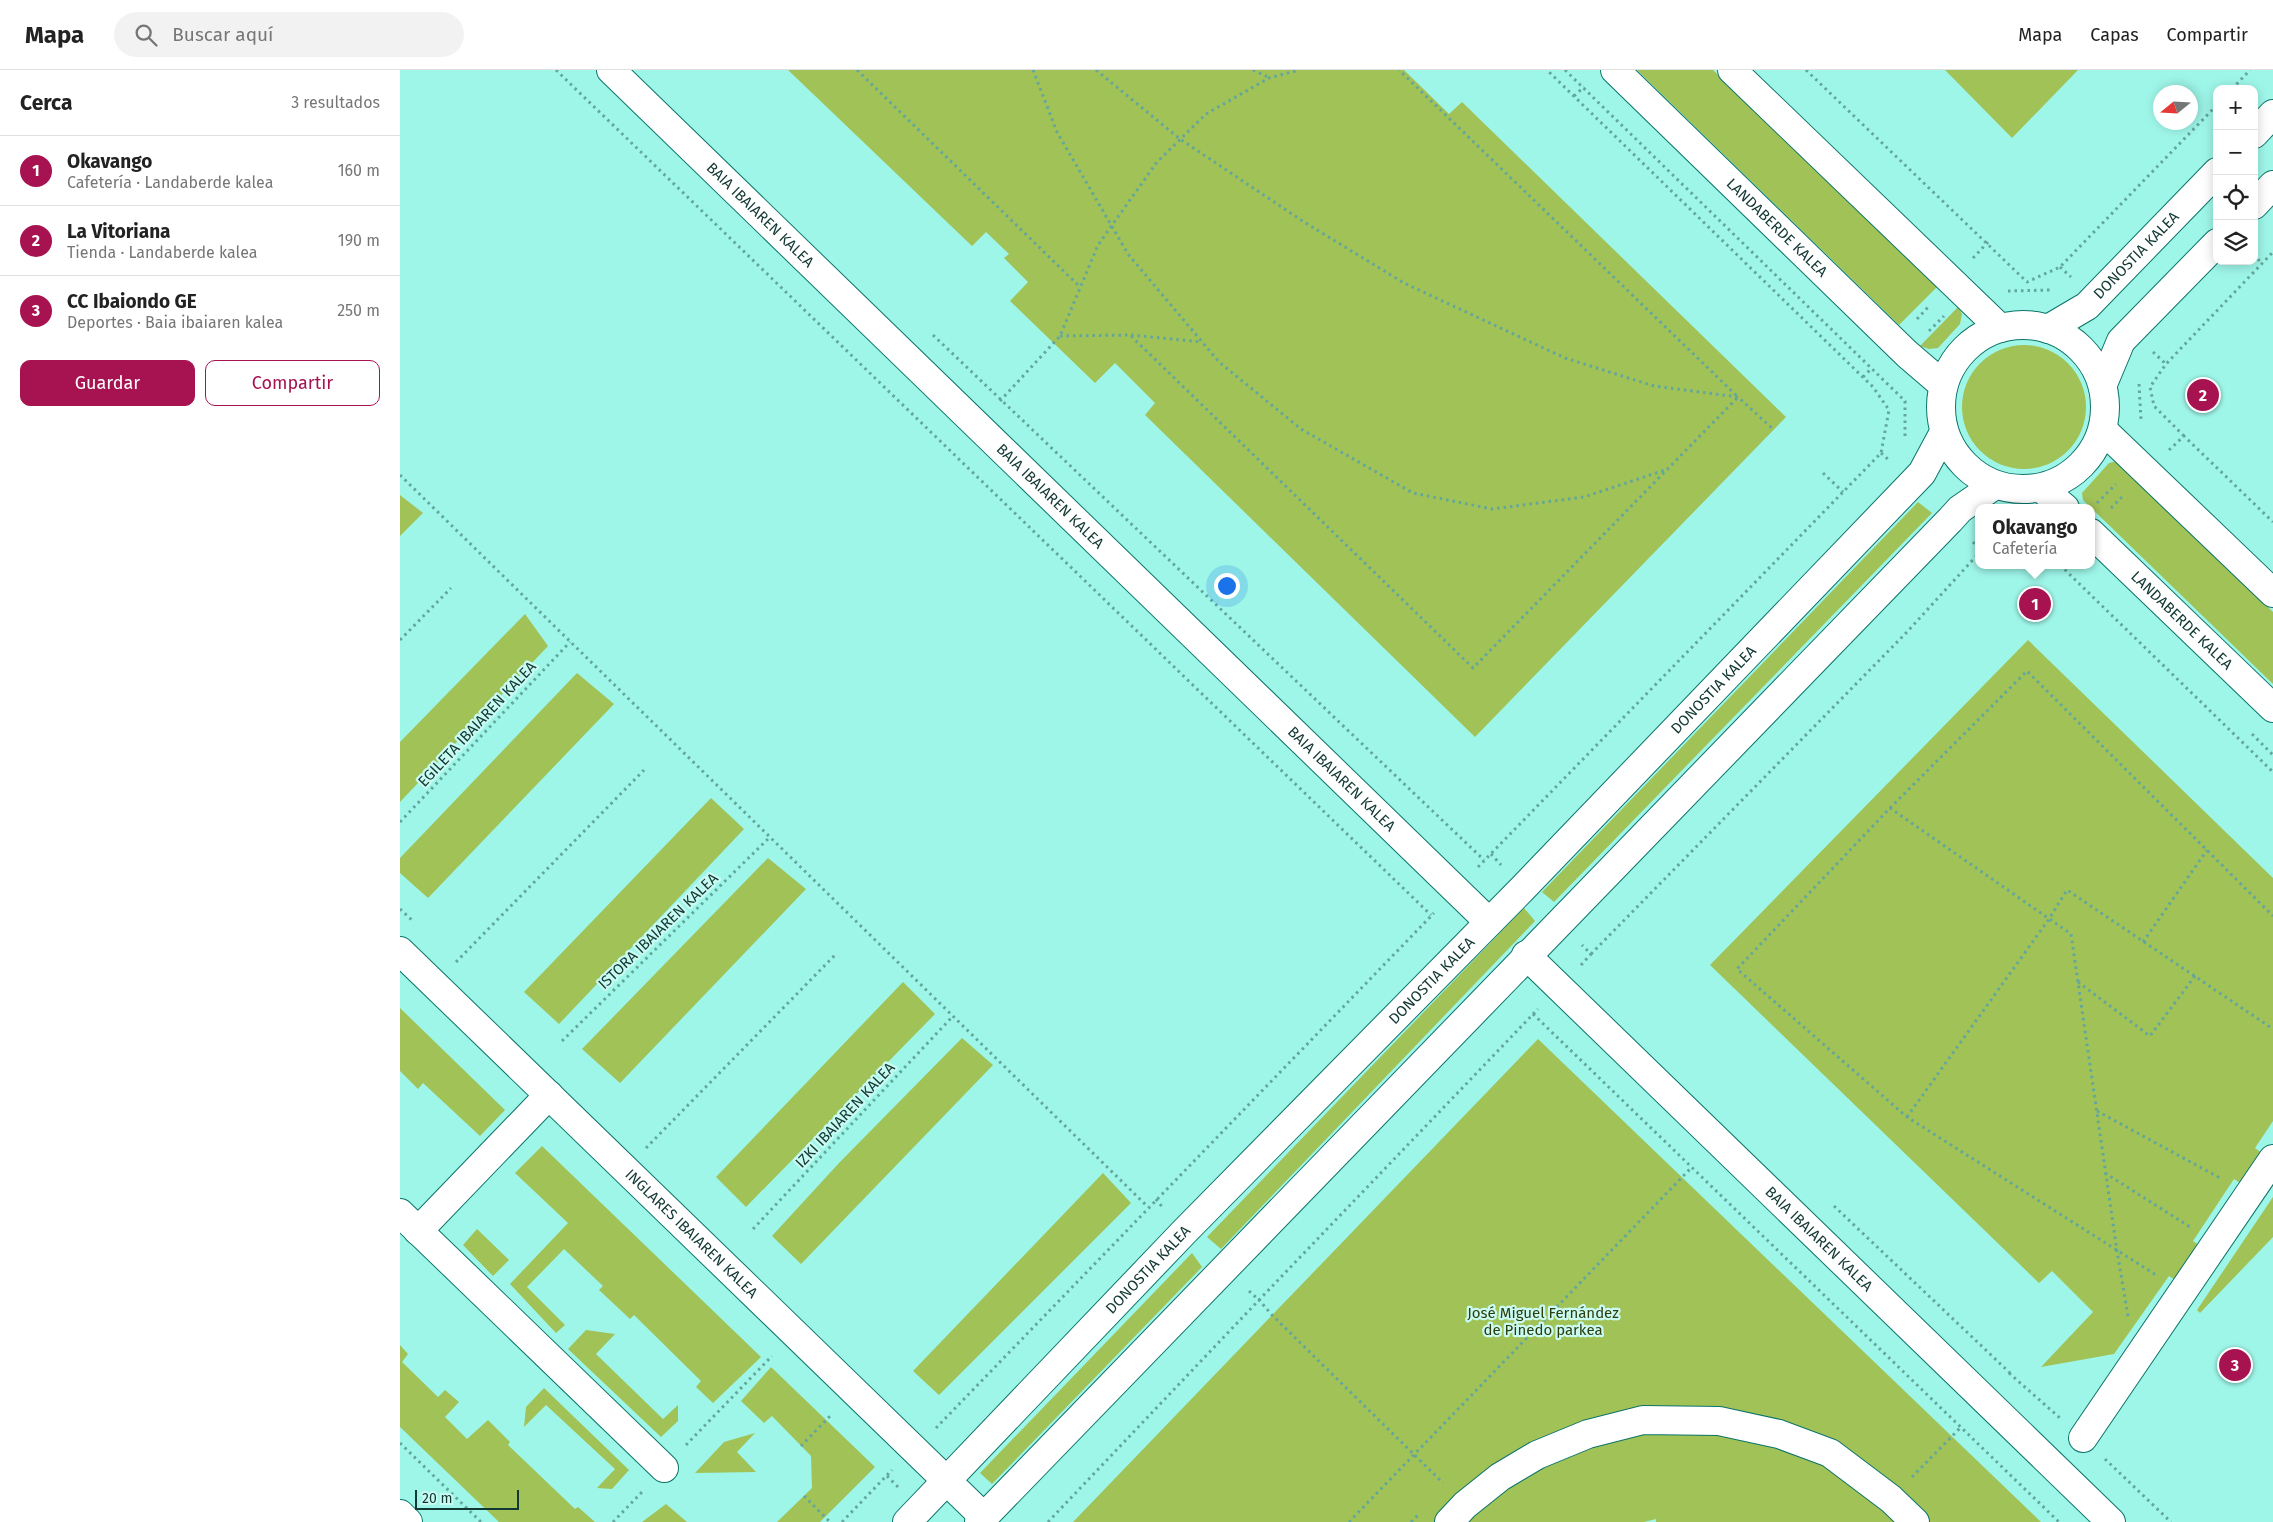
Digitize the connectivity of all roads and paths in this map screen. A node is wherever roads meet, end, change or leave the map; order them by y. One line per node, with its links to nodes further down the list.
1 (556, 70): 51 (path)
2 (611, 70): 46 (street, BAIA IBAIAREN KALEA)
3 (857, 70): 30 (path)
4 (1034, 70): 24 (path)
5 (1096, 70): 20 (path)
6 (1253, 70): 15 (path)
7 (1299, 70): 15 (path)
8 (1399, 70): 44 (path)
9 (1547, 70): 40 (path)
10 (1564, 70): 39 (path)
11 (1615, 70): 38 (street, LANDABERDE KALEA)
12 (1732, 70): 31 (street)
13 (1806, 70): 25 (path)
14 (2250, 70): 16 (path)
15 (1269, 78): 20 (path)
16 (2236, 85)
17 (2213, 109): 25 (path)
18 (2273, 114): 19 (street)
19 (2258, 130)
20 (1180, 139): 24 (path); 44 (path)
21 (2214, 175): 33 (street, DONOSTIA KALEA)
22 (2273, 185): 23 (street)
23 (2258, 201)
24 (1112, 226): 30 (path); 37 (path)
25 (1988, 242): 31 (path)
26 (2213, 247): 43 (street)
27 (2273, 252): 29 (path)
28 (2258, 259): 29 (path)
29 (2262, 264): 50 (path)
30 (1080, 287): 36 (path)
31 (1958, 288): 32 (street); 38 (path); 38 (path)
32 (2000, 328): 33 (street); 42 (street)
33 (2048, 329): 43 (street)
34 (929, 331): 45 (path)
35 (1130, 335): 36 (path); 37 (path); 52 (path)
36 (1060, 336): 45 (path)
37 (1202, 342): 52 (path)
38 (1902, 348): 39 (path); 41 (path); 42 (street, LANDABERDE KALEA)
39 (1871, 369): 40 (path); 41 (path)
40 (1863, 377): 58 (path)
41 (1882, 379): 54 (path)
42 (1942, 384): 49 (street)
43 (2104, 384): 48 (street)
44 (1738, 397): 47 (path); 52 (path)
45 (1001, 399): 46 (path); 74 (path)
46 (976, 424): 51 (path); 75 (street, BAIA IBAIAREN KALEA)
47 (1774, 430)
48 (2103, 430): 57 (street); 64 (street)
49 (1944, 432): 54 (street, DONOSTIA KALEA); 56 (street)
50 (2184, 436)
51 (952, 453): 76 (path)
52 (1666, 470)
53 (1823, 473): 58 (path)
54 (1922, 473): 79 (street, DONOSTIA KALEA)
55 (400, 475): 66 (path)
56 (1995, 485): 57 (street); 84 (street)
57 (2040, 488): 59 (street)
58 (1843, 492): 74 (path)
59 (2060, 504)
60 (2095, 537): 67 (street, LANDABERDE KALEA)
61 (1975, 557): 82 (path)
62 (2064, 569): 69 (path)
63 (451, 588): 65 (path)
64 (2273, 593)
65 (400, 640)
66 (570, 642): 71 (path, EGILETA IBAIAREN KALEA); 72 (path)
67 (2273, 708)
68 (644, 770): 85 (path)
69 (2273, 772)
70 (1890, 808): 73 (path); 78 (path); 94 (path)
71 (400, 822)
72 (770, 837): 89 (path); 91 (path, ISTORA IBAIAREN KALEA)
73 (2207, 850): 77 (path); 80 (path)
74 (1484, 860): 75 (path)
75 (1456, 890): 76 (path); 79 (street, BAIA IBAIAREN KALEA)
76 (1431, 916): 100 (path)
77 (2273, 916)
78 (2049, 919): 80 (path); 87 (path); 94 (path)
79 (1489, 922): 115 (street, DONOSTIA KALEA)
80 (2143, 942): 86 (path)
81 (400, 951): 92 (street, INGLARES IBAIAREN KALEA)
82 (1591, 954)
83 (836, 955): 95 (path)
84 (1526, 955): 119 (street); 130 (street, BAIA IBAIAREN KALEA)
85 (455, 962)
86 (2195, 976): 87 (path); 90 (path)
87 (2078, 981): 93 (path)
88 (1533, 1014): 97 (path)
89 (953, 1016): 100 (path); 102 (path, IZKI IBAIAREN KALEA)
90 (2273, 1029)
91 (562, 1041)
92 (549, 1095): 101 (street); 112 (street, INGLARES IBAIAREN KALEA)
93 (2097, 1111): 98 (path); 99 (path)
94 (1907, 1117): 104 (path)
95 (646, 1148)
96 (2273, 1160): 99 (street)
97 (1691, 1168): 113 (path); 129 (path)
98 (2105, 1173): 103 (path); 104 (path)
99 (2250, 1194): 103 (street)
100 (1148, 1207): 112 (path)
101 (409, 1222): 114 (street)
102 (753, 1228)
103 (2216, 1243): 105 (street)
104 (2117, 1251): 105 (path); 107 (path)
105 (2183, 1292): 107 (street)
106 (773, 1354): 114 (path)
107 (2136, 1360): 109 (street)
108 (833, 1412): 111 (path)
109 (2083, 1438): 131 (path)
110 (400, 1443): 121 (path)
111 (801, 1446)
112 (914, 1448): 115 (street, INGLARES IBAIAREN KALEA); 124 (path)
113 (1414, 1454): 118 (path); 126 (path); 127 (path)
114 (664, 1468): 122 (path)
115 (947, 1480): 119 (street, INGLARES IBAIAREN KALEA); 125 (street, DONOSTIA KALEA)
116 (804, 1496): 123 (path)
117 (400, 1514): 120 (street)
118 (1457, 1514): 128 (street)
119 (982, 1520)
120 (408, 1522)
121 (481, 1522)
122 (614, 1522)
123 (830, 1522)
124 (842, 1522)
125 (907, 1522)
126 (1048, 1522)
127 (1348, 1522)
128 (1915, 1522)
129 (2059, 1522)
130 (2111, 1522)
131 (2171, 1522)

